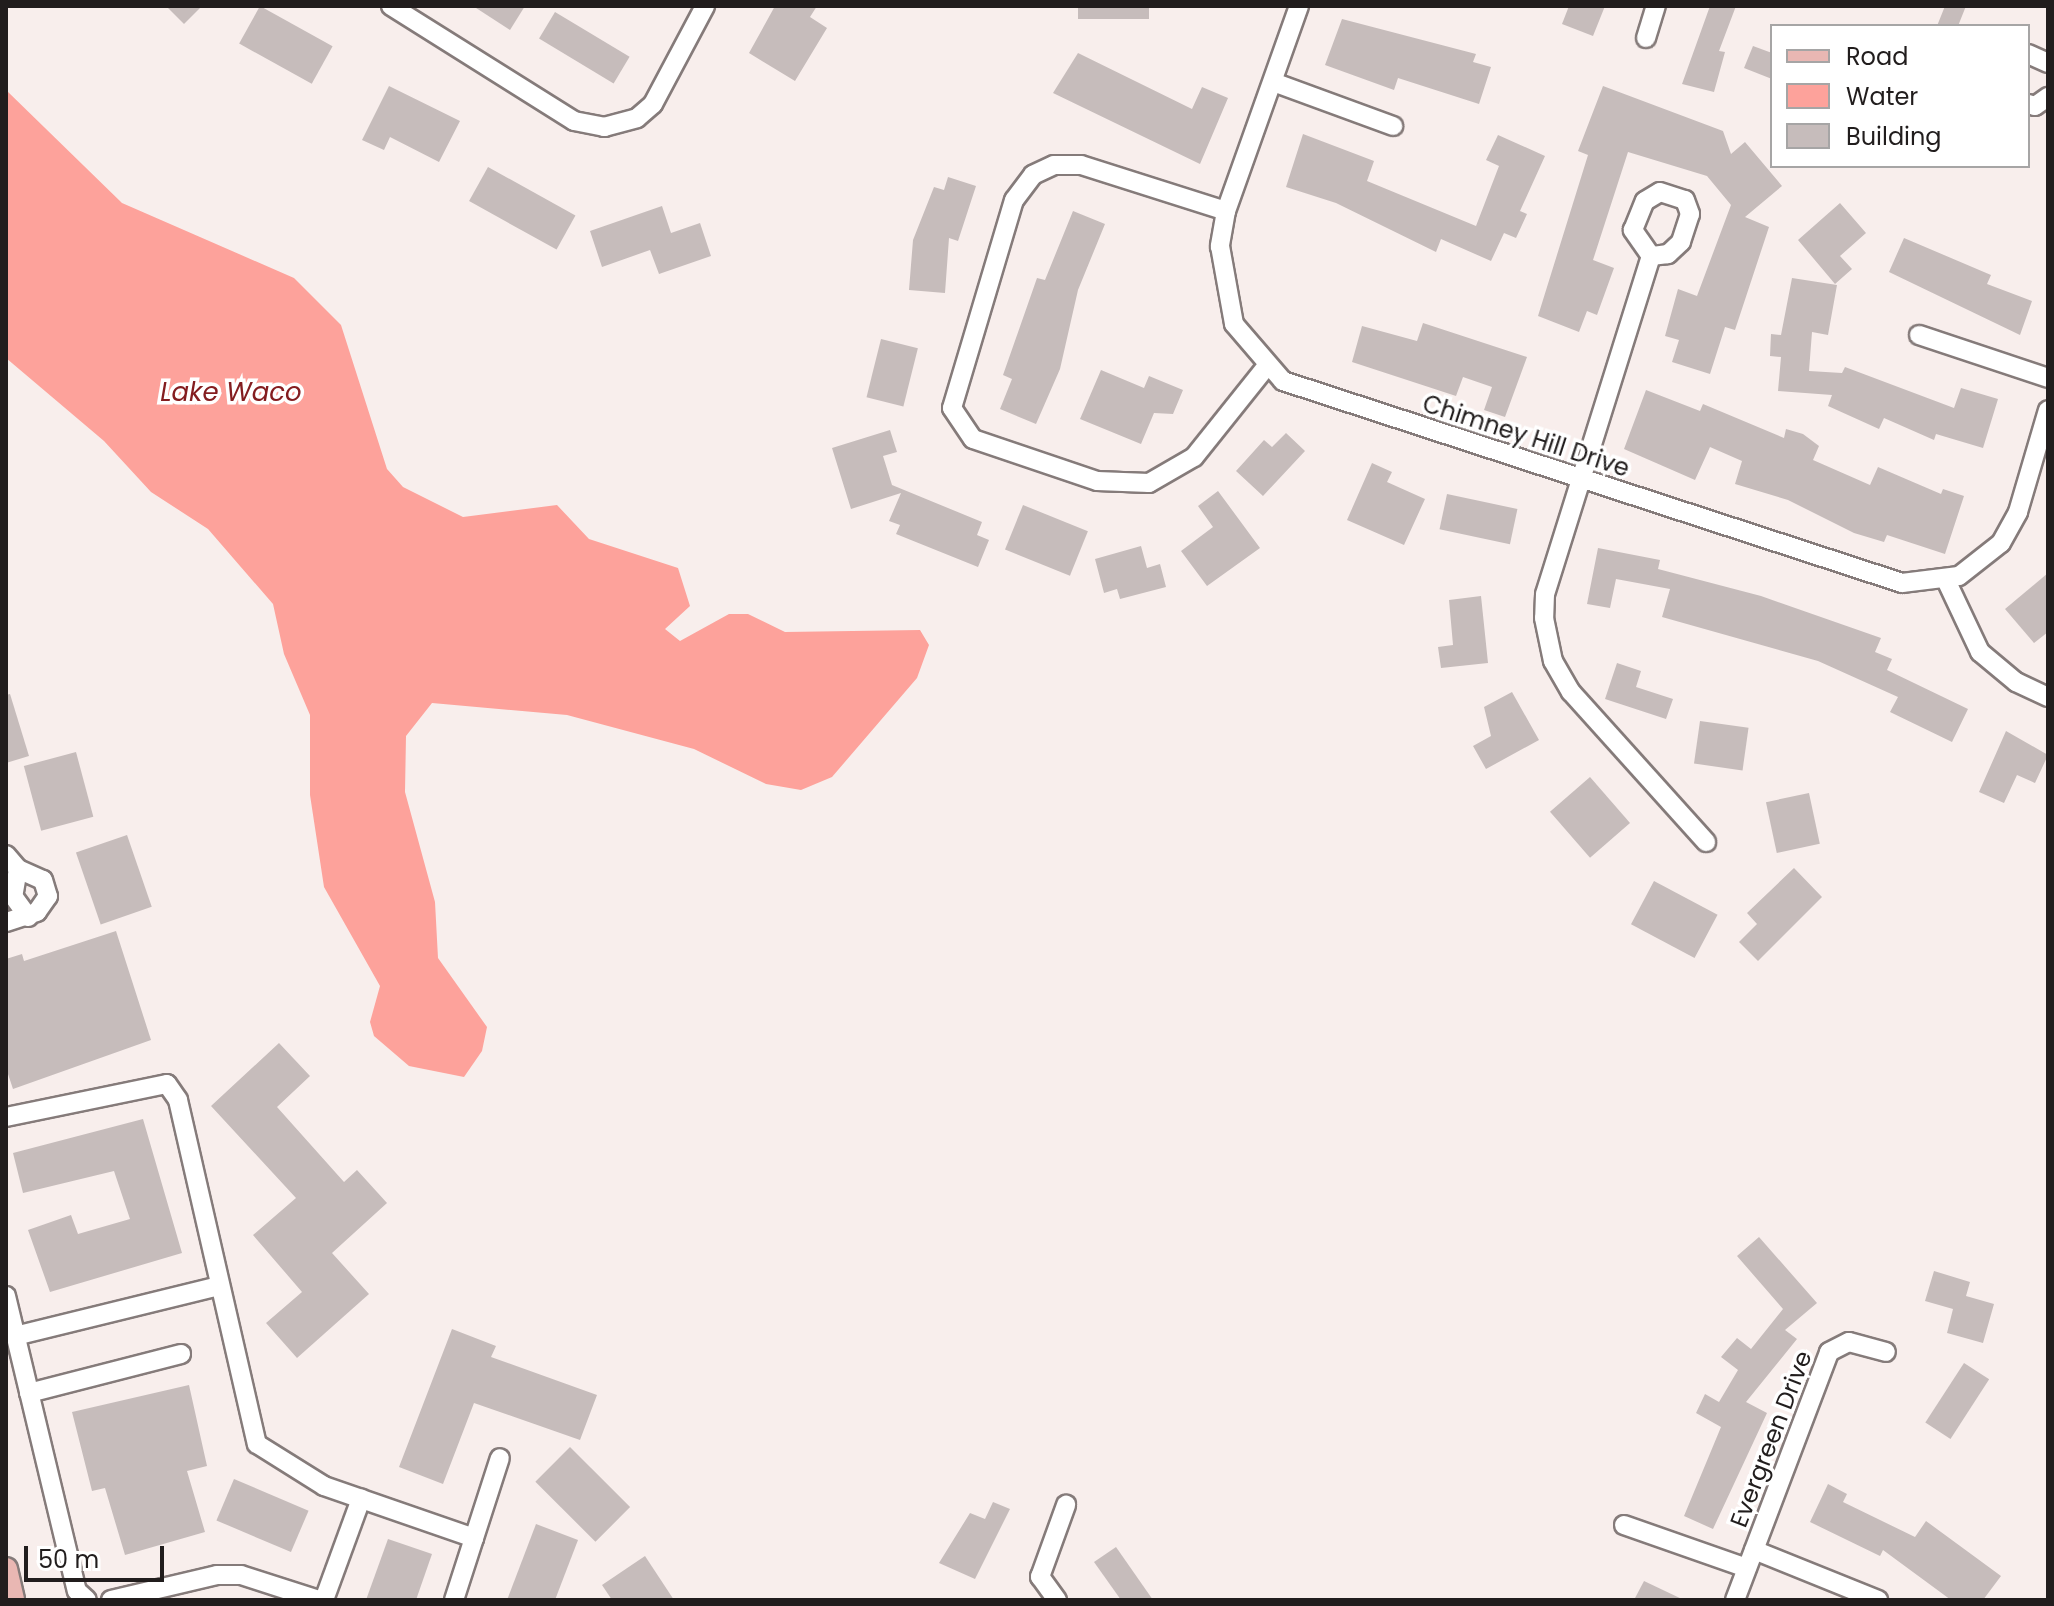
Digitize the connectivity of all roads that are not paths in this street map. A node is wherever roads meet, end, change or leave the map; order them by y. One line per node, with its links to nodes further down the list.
1 (391, 6): 2 (street)
2 (705, 6)
3 (1299, 6): 6 (street, Chimney Hill Drive)
4 (1656, 6): 5 (street)
5 (1646, 38)
6 (1273, 82): 9 (street); 10 (street, Chimney Hill Drive)
7 (2048, 97): 8 (street)
8 (2030, 105)
9 (1393, 126)
10 (1226, 211): 13 (street, Chimney Hill Drive); 13 (street)
11 (1651, 256): 16 (street)
12 (1919, 335): 14 (street)
13 (1266, 367): 16 (street, Chimney Hill Drive)
14 (2048, 378)
15 (2048, 410): 17 (street, Chimney Hill Drive)
16 (1581, 479): 17 (street, Chimney Hill Drive); 19 (street)
17 (1946, 580): 18 (street)
18 (2048, 697)
19 (1706, 842)
20 (12, 862): 21 (street); 21 (street)
21 (28, 917): 22 (street)
22 (6, 922)
23 (6, 1117): 24 (street)
24 (219, 1286): 26 (street); 31 (street)
25 (6, 1296): 26 (street)
26 (15, 1336): 29 (street)
27 (1886, 1352): 35 (street, Evergreen Drive)
28 (181, 1354): 29 (street)
29 (29, 1393): 39 (street)
30 (500, 1458): 34 (street)
31 (361, 1499): 34 (street); 41 (street)
32 (1066, 1505): 43 (street)
33 (1624, 1525): 36 (street)
34 (474, 1538): 42 (street)
35 (1754, 1550): 36 (street, Evergreen Drive); 45 (street)
36 (1747, 1568): 44 (street, Evergreen Drive)
37 (6, 1569): 38 (main road)
38 (13, 1600)
39 (87, 1600)
40 (111, 1600): 41 (street)
41 (322, 1600)
42 (454, 1600)
43 (1057, 1600)
44 (1735, 1600)
45 (1878, 1600)

